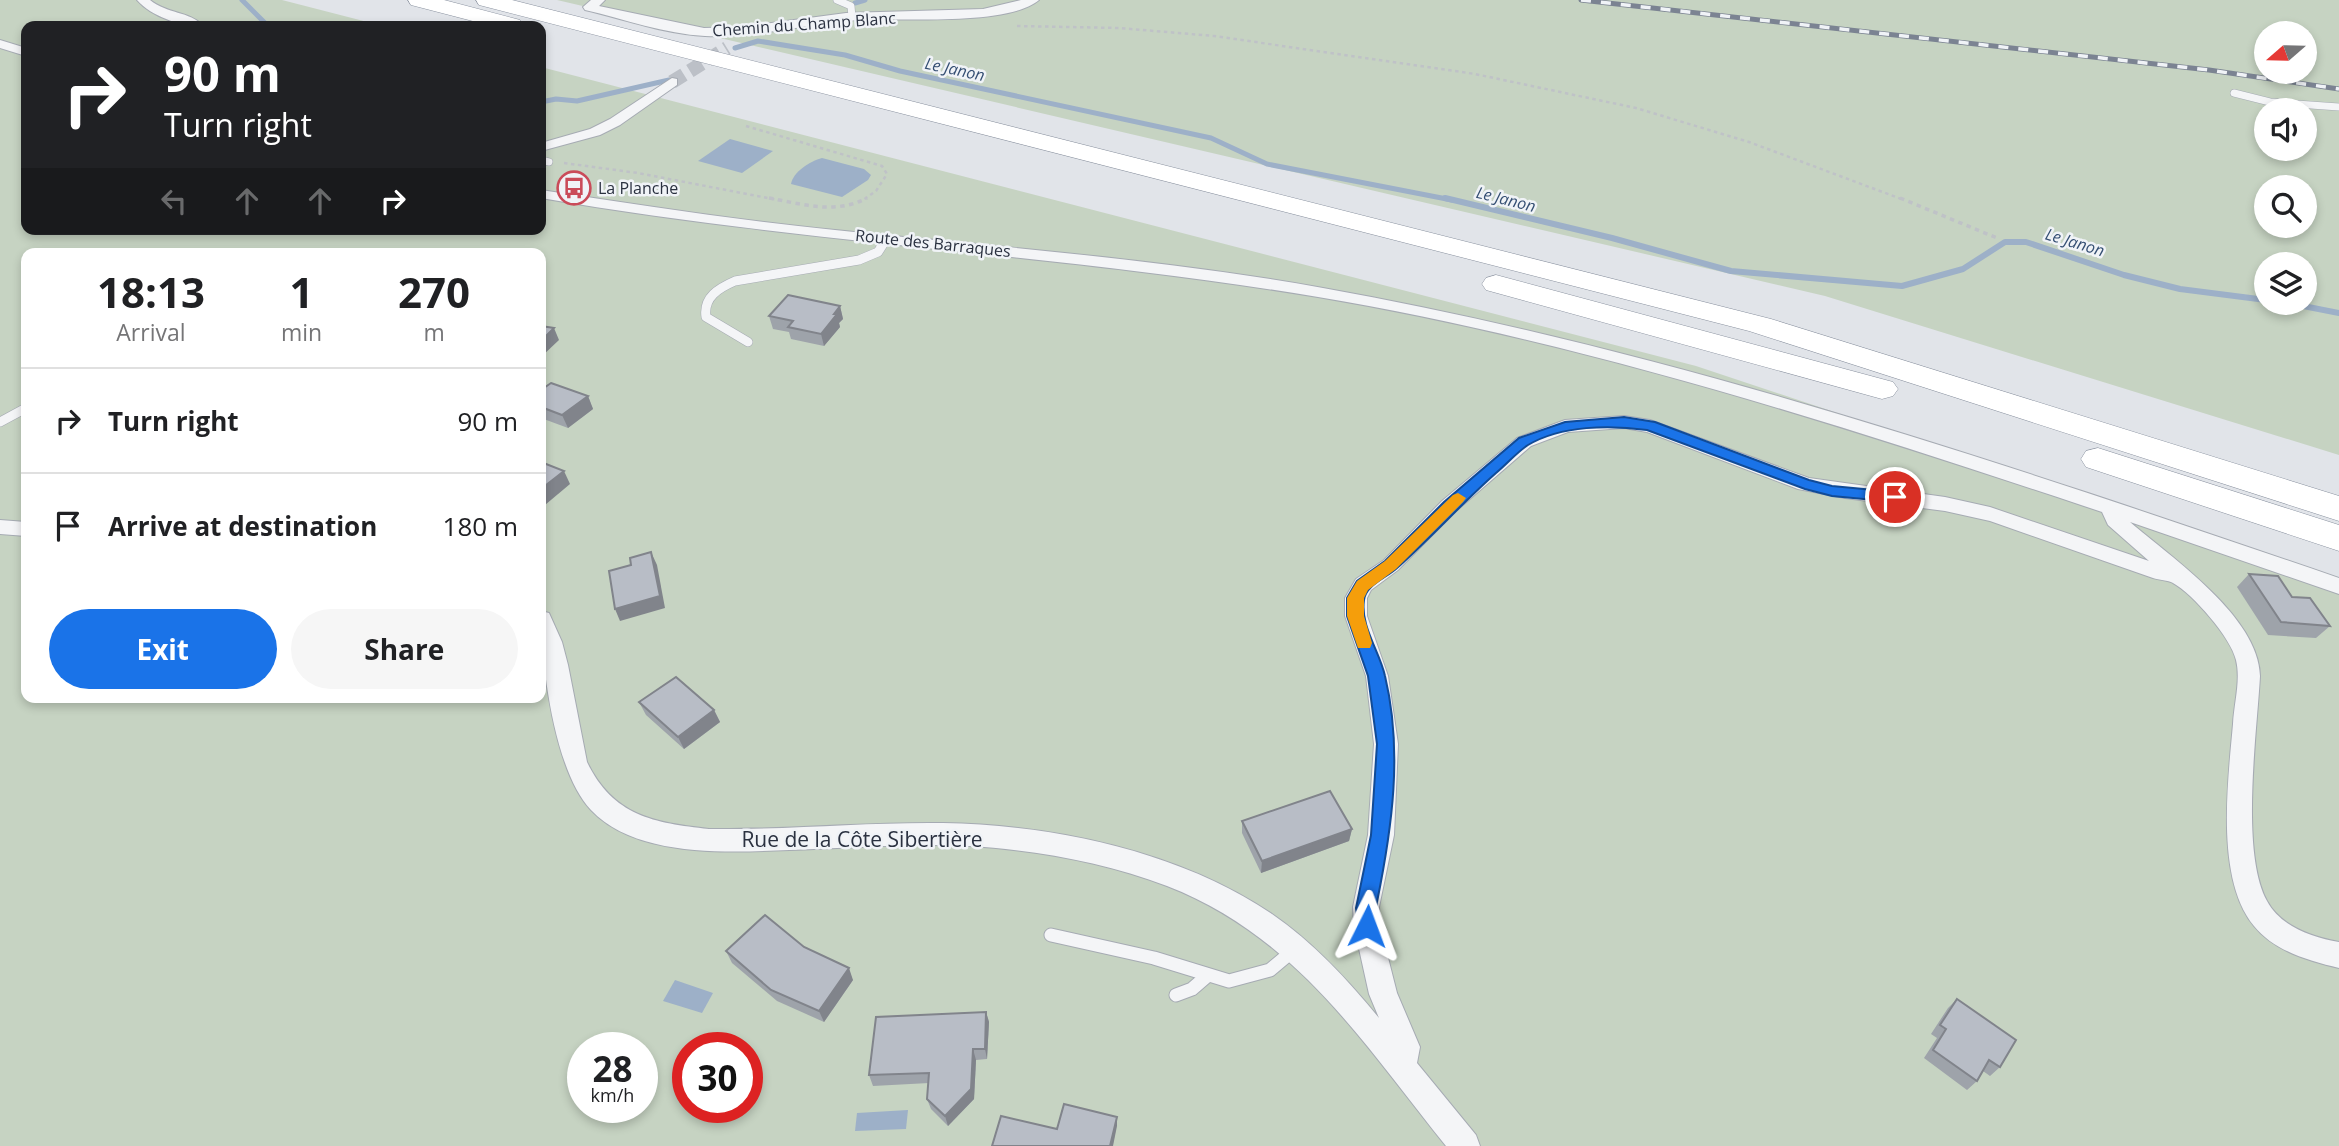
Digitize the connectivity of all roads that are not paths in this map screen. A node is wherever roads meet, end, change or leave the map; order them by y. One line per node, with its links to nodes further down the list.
1 (143, 0): 8 (street)
2 (419, 0): 9 (highway)
3 (487, 0): 25 (highway)
4 (599, 0): 10 (street, Chemin du Champ Blanc)
5 (837, 0): 7 (lane)
6 (1033, 0): 7 (street, Chemin du Champ Blanc)
7 (852, 17): 10 (street, Chemin du Champ Blanc)
8 (190, 21)
9 (499, 21)
10 (741, 31): 13 (street)
11 (546, 33): 28 (highway)
12 (0, 44): 14 (street)
13 (727, 48)
14 (21, 50)
15 (672, 82): 18 (street)
16 (2234, 93): 17 (lane)
17 (2339, 107)
18 (546, 146)
19 (546, 195): 20 (street, Route des Barraques)
20 (887, 238): 21 (lane); 24 (street, Route des Barraques)
21 (748, 342)
22 (21, 411): 23 (lane)
23 (0, 422)
24 (2110, 507): 29 (street); 30 (street, Route des Barraques)
25 (2339, 509)
26 (0, 527): 27 (street)
27 (21, 529)
28 (2339, 538)
29 (2177, 574): 34 (street); 37 (street)
30 (2339, 586)
31 (546, 631): 33 (street, Rue de la Côte Sibertière)
32 (1051, 935): 35 (lane)
33 (1295, 949): 35 (lane); 37 (street, Rue de la Côte Sibertière)
34 (2339, 955)
35 (1207, 976): 36 (lane)
36 (1176, 995)
37 (1399, 1064): 38 (street, Rue de la Côte Sibertière)
38 (1465, 1146)

